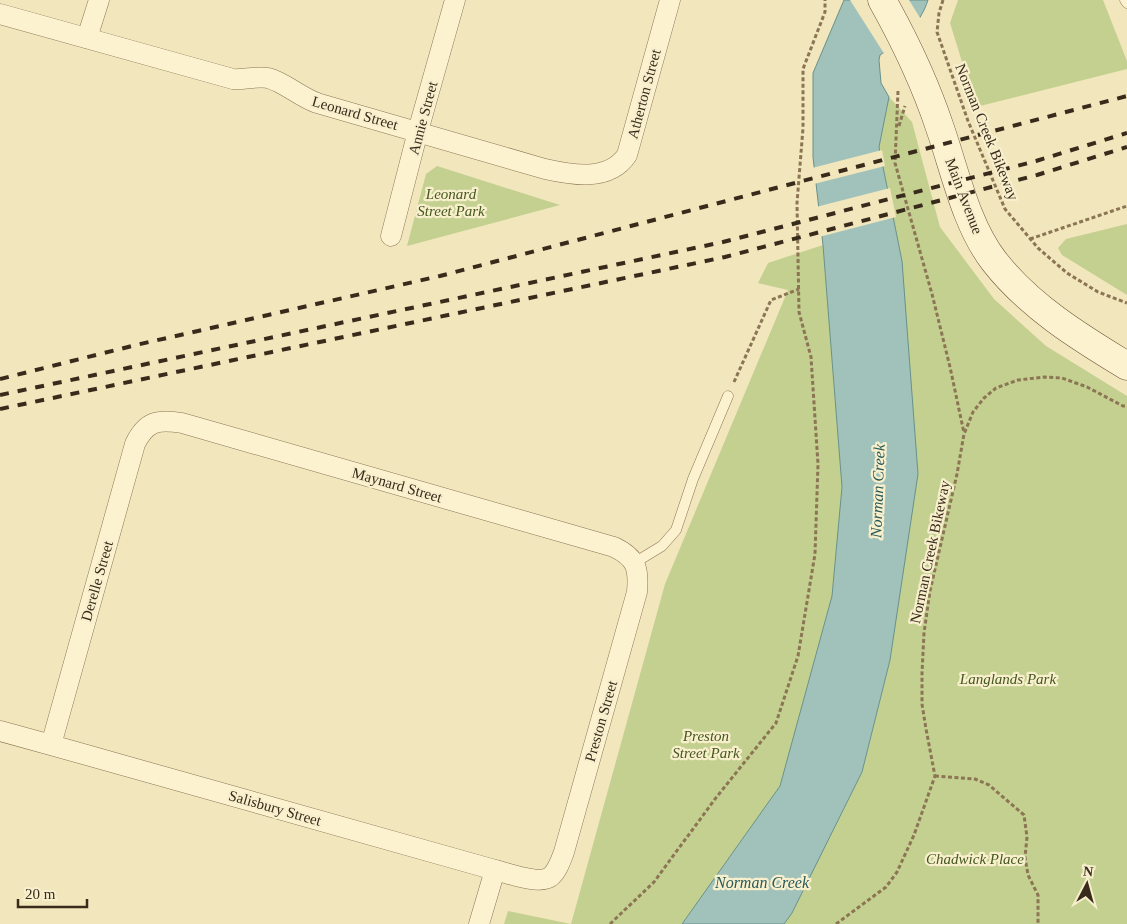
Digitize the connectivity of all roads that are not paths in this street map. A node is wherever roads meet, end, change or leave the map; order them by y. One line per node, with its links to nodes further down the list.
1 (98, 0): 6 (street)
2 (455, 0): 7 (street, Annie Street)
3 (670, 0): 8 (street, Atherton Street)
4 (882, 0): 10 (street, Main Avenue)
5 (0, 14): 6 (street, Leonard Street)
6 (88, 38): 7 (street, Leonard Street)
7 (418, 131): 8 (street, Leonard Street); 9 (street, Annie Street)
8 (599, 173)
9 (391, 236)
10 (1127, 366)
11 (728, 396): 13 (lane)
12 (153, 423): 13 (street, Maynard Street); 15 (street, Derelle Street)
13 (634, 563): 17 (street, Preston Street)
14 (0, 731): 15 (street, Salisbury Street)
15 (52, 745): 16 (street, Salisbury Street)
16 (495, 870): 17 (street, Salisbury Street); 18 (street)
17 (550, 876)
18 (479, 924)

